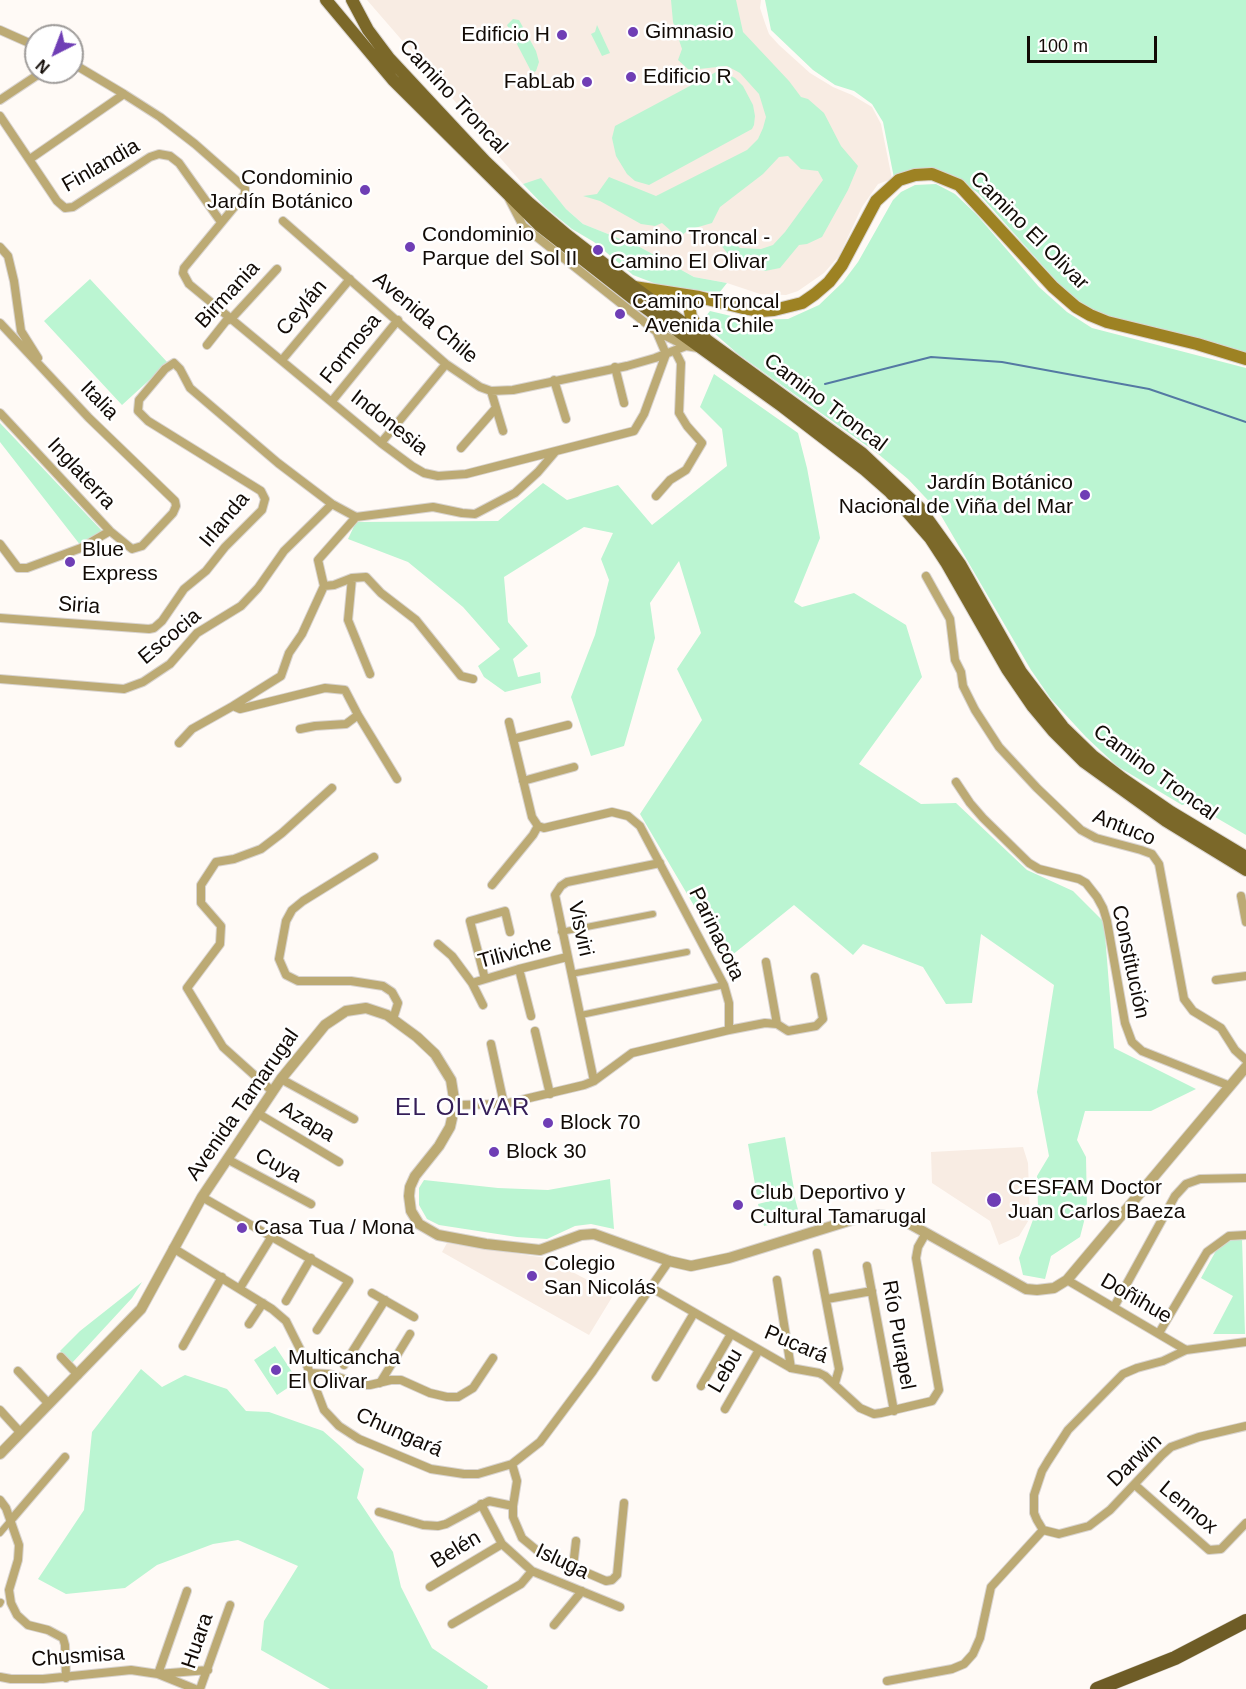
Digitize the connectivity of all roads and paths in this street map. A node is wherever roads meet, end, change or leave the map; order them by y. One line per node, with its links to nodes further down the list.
1 (326, 0): 11 (main road, Camino Troncal)
2 (352, 0): 17 (main road, Camino Troncal)
3 (0, 30): 4 (street)
4 (24, 41)
5 (84, 70): 7 (street)
6 (24, 84): 8 (street)
7 (124, 94): 10 (street); 13 (street)
8 (0, 100)
9 (0, 116): 10 (street)
10 (30, 159): 13 (street, Finlandia)
11 (506, 195): 22 (street, Camino Troncal); 23 (main road, Camino Troncal)
12 (283, 221): 16 (street, Avenida Chile)
13 (221, 222): 19 (street, Indonesia)
14 (0, 247): 31 (street)
15 (277, 269): 19 (street, Birmania)
16 (350, 279): 20 (street, Avenida Chile); 28 (street, Ceylán)
17 (634, 287): 18 (main road, Camino El Olivar); 23 (main road, Camino Troncal)
18 (699, 297): 23 (main road); 27 (main road, Camino El Olivar)
19 (231, 319): 24 (street, Birmania); 28 (street, Indonesia)
20 (398, 320): 29 (street, Avenida Chile); 34 (street, Formosa)
21 (0, 323): 31 (street, Italia)
22 (657, 332): 25 (street, Camino Troncal); 26 (street, Camino Troncal)
23 (703, 343): 25 (street); 72 (main road, Camino Troncal)
24 (207, 345)
25 (686, 346): 26 (street)
26 (670, 353): 30 (street); 42 (street, Indonesia); 43 (street, Camino Troncal)
27 (1246, 359)
28 (282, 360): 34 (street, Indonesia)
29 (446, 364): 33 (street, Avenida Chile); 40 (street)
30 (615, 367): 32 (street); 35 (street)
31 (48, 374): 48 (street, Italia)
32 (554, 380): 33 (street); 38 (street)
33 (491, 391): 36 (street)
34 (332, 402): 40 (street, Indonesia)
35 (624, 403)
36 (495, 409): 39 (street); 41 (street)
37 (0, 413): 46 (street, Inglaterra)
38 (566, 419)
39 (503, 431)
40 (381, 443): 42 (street, Indonesia)
41 (461, 448)
42 (556, 451): 45 (street)
43 (656, 496)
44 (332, 504): 45 (street); 53 (street, Irlanda); 55 (street, Escocia)
45 (356, 517): 51 (street)
46 (110, 531): 47 (street); 48 (street, Inglaterra)
47 (0, 544)
48 (142, 546)
49 (926, 576): 99 (street, Antuco)
50 (352, 578): 51 (street); 54 (street); 56 (street)
51 (324, 586): 57 (street)
52 (0, 618): 53 (street, Siria)
53 (154, 628)
54 (370, 674)
55 (0, 679)
56 (473, 679)
57 (233, 706): 58 (street); 63 (street)
58 (358, 716): 61 (street); 65 (street)
59 (509, 722): 62 (street)
60 (568, 725): 62 (street)
61 (300, 729)
62 (513, 739): 66 (street)
63 (179, 742)
64 (574, 767): 66 (street)
65 (398, 779)
66 (523, 781): 69 (street)
67 (956, 782): 103 (street, Constitución)
68 (332, 788): 104 (street)
69 (538, 826): 71 (street, Parinacota); 73 (street)
70 (374, 857): 94 (street)
71 (660, 863): 78 (street, Visviri); 90 (street, Parinacota)
72 (1244, 866)
73 (492, 885)
74 (1241, 896): 76 (street)
75 (653, 914): 78 (street)
76 (1246, 922)
77 (510, 932): 87 (street)
78 (561, 932): 81 (street, Visviri)
79 (438, 944): 89 (street)
80 (687, 952): 84 (street)
81 (567, 957): 83 (street, Tiliviche); 84 (street, Visviri)
82 (766, 962): 95 (street)
83 (519, 969): 87 (street, Tiliviche); 93 (street)
84 (571, 974): 92 (street, Visviri)
85 (1246, 976): 88 (street)
86 (815, 977): 95 (street)
87 (484, 979): 89 (street, Tiliviche)
88 (1216, 980)
89 (472, 983): 91 (street)
90 (724, 985): 92 (street); 96 (street, Parinacota)
91 (483, 1005)
92 (580, 1015): 102 (street, Visviri)
93 (531, 1016)
94 (393, 1019): 101 (street, Avenida Tamarugal); 107 (street, Avenida Tamarugal)
95 (777, 1024): 96 (street)
96 (729, 1030): 102 (street)
97 (535, 1031): 105 (street)
98 (491, 1044): 106 (street)
99 (1246, 1060)
100 (1246, 1067): 103 (street, Avenida Tamarugal)
101 (281, 1079): 104 (street, Avenida Tamarugal); 109 (street)
102 (594, 1081): 105 (street)
103 (1230, 1086): 125 (street, Avenida Tamarugal)
104 (272, 1091): 108 (street, Avenida Tamarugal)
105 (550, 1094): 106 (street)
106 (504, 1104): 107 (street)
107 (455, 1105): 121 (street, Avenida Tamarugal)
108 (257, 1113): 110 (street, Avenida Tamarugal); 111 (street, Azapa)
109 (354, 1119)
110 (227, 1159): 113 (street, Avenida Tamarugal); 114 (street, Cuya)
111 (339, 1162)
112 (1246, 1179): 134 (street)
113 (202, 1197): 117 (street); 118 (street, Avenida Tamarugal)
114 (311, 1204)
115 (926, 1233): 121 (street, Avenida Tamarugal); 125 (street, Avenida Tamarugal); 160 (street, Pucará)
116 (1246, 1235): 139 (street)
117 (272, 1236): 120 (street); 127 (street)
118 (172, 1248): 123 (street, Chungará); 152 (street, Avenida Tamarugal)
119 (817, 1253): 130 (street)
120 (311, 1258): 132 (street); 138 (street)
121 (669, 1262): 126 (street, Chungará)
122 (867, 1266): 128 (street, Río Purapel)
123 (222, 1278): 127 (street, Chungará); 143 (street)
124 (777, 1280): 149 (street)
125 (1067, 1280): 134 (street, Doñihue)
126 (650, 1287): 135 (street, Pucará); 165 (street, Chungará)
127 (240, 1288): 133 (street, Chungará)
128 (872, 1291): 130 (street); 160 (street, Río Purapel)
129 (372, 1293): 131 (street)
130 (827, 1299): 155 (street)
131 (385, 1300): 136 (street); 148 (street)
132 (286, 1301)
133 (263, 1303): 137 (street); 151 (street, Chungará)
134 (1114, 1307): 139 (street, Doñihue)
135 (694, 1313): 141 (street, Pucará); 153 (street)
136 (414, 1317)
137 (249, 1324)
138 (317, 1330)
139 (1160, 1333): 145 (street, Doñihue)
140 (410, 1334): 154 (street)
141 (731, 1334): 144 (street, Pucará); 156 (street)
142 (1246, 1342): 145 (street)
143 (183, 1346)
144 (759, 1350): 149 (street, Pucará); 158 (street, Lebu)
145 (1186, 1350): 174 (street)
146 (61, 1357): 152 (street)
147 (493, 1358): 154 (street)
148 (344, 1365)
149 (791, 1368): 155 (street, Pucará)
150 (18, 1371): 157 (street)
151 (309, 1373): 154 (street); 165 (street, Chungará)
152 (78, 1375): 157 (street, Avenida Tamarugal)
153 (656, 1377)
154 (380, 1383)
155 (835, 1383): 160 (street, Pucará)
156 (701, 1386)
157 (49, 1404): 162 (street, Avenida Tamarugal)
158 (725, 1409)
159 (0, 1410): 162 (street)
160 (894, 1411)
161 (1246, 1426): 166 (street, Darwin)
162 (20, 1432): 163 (street, Avenida Tamarugal)
163 (0, 1454)
164 (65, 1457): 172 (street)
165 (512, 1464): 170 (street, Isluga)
166 (1134, 1485): 173 (street, Lennox); 174 (street, Darwin)
167 (0, 1500): 172 (street)
168 (624, 1503): 178 (street, Isluga)
169 (481, 1504): 170 (street); 171 (street); 177 (street, Isluga)
170 (513, 1506): 178 (street, Isluga)
171 (379, 1512)
172 (10, 1521): 175 (street); 192 (street)
173 (1246, 1523)
174 (1043, 1530): 193 (street)
175 (0, 1533)
176 (576, 1541): 178 (street)
177 (502, 1544): 179 (street, Isluga); 180 (street, Belén)
178 (573, 1567)
179 (532, 1571): 182 (street, Isluga); 186 (street)
180 (430, 1587)
181 (187, 1591): 190 (street)
182 (582, 1592): 184 (street, Isluga); 187 (street)
183 (230, 1605): 189 (street, Huara)
184 (620, 1608)
185 (1246, 1622): 196 (highway)
186 (452, 1624)
187 (554, 1626)
188 (1246, 1632): 197 (highway)
189 (208, 1670): 190 (street, Chusmisa); 195 (street, Huara)
190 (158, 1674): 192 (street, Chusmisa); 194 (street, Chusmisa)
191 (0, 1677): 192 (street, Chusmisa)
192 (66, 1678)
193 (887, 1681)
194 (195, 1689)
195 (200, 1689)
196 (1097, 1689)
197 (1121, 1689)

